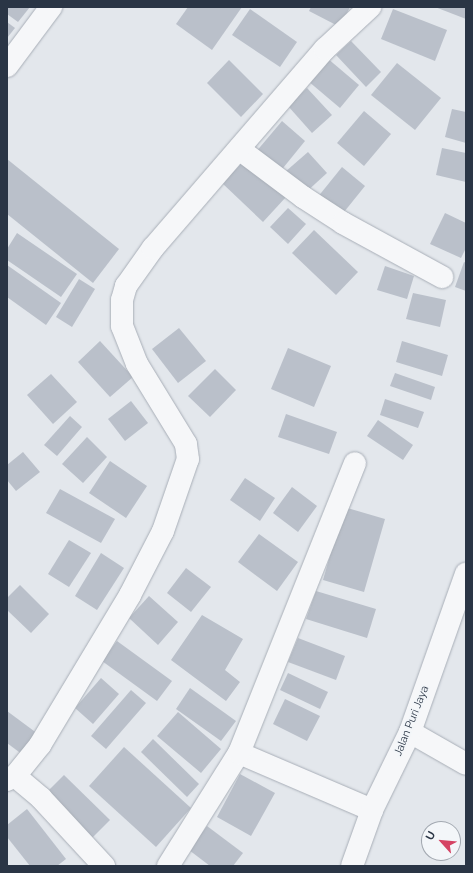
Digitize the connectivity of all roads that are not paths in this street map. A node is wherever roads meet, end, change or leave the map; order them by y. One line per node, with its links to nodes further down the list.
1 (51, 7): 3 (street)
2 (370, 7): 4 (street)
3 (7, 66)
4 (239, 149): 5 (street); 11 (street)
5 (442, 277)
6 (355, 463): 9 (street)
7 (466, 574): 8 (street, Jalan Puri Jaya)
8 (410, 732): 10 (street); 12 (street, Jalan Puri Jaya)
9 (239, 753): 12 (street); 14 (street)
10 (466, 764)
11 (11, 778): 13 (street)
12 (372, 810): 15 (street, Jalan Puri Jaya)
13 (104, 866)
14 (168, 866)
15 (352, 866)

